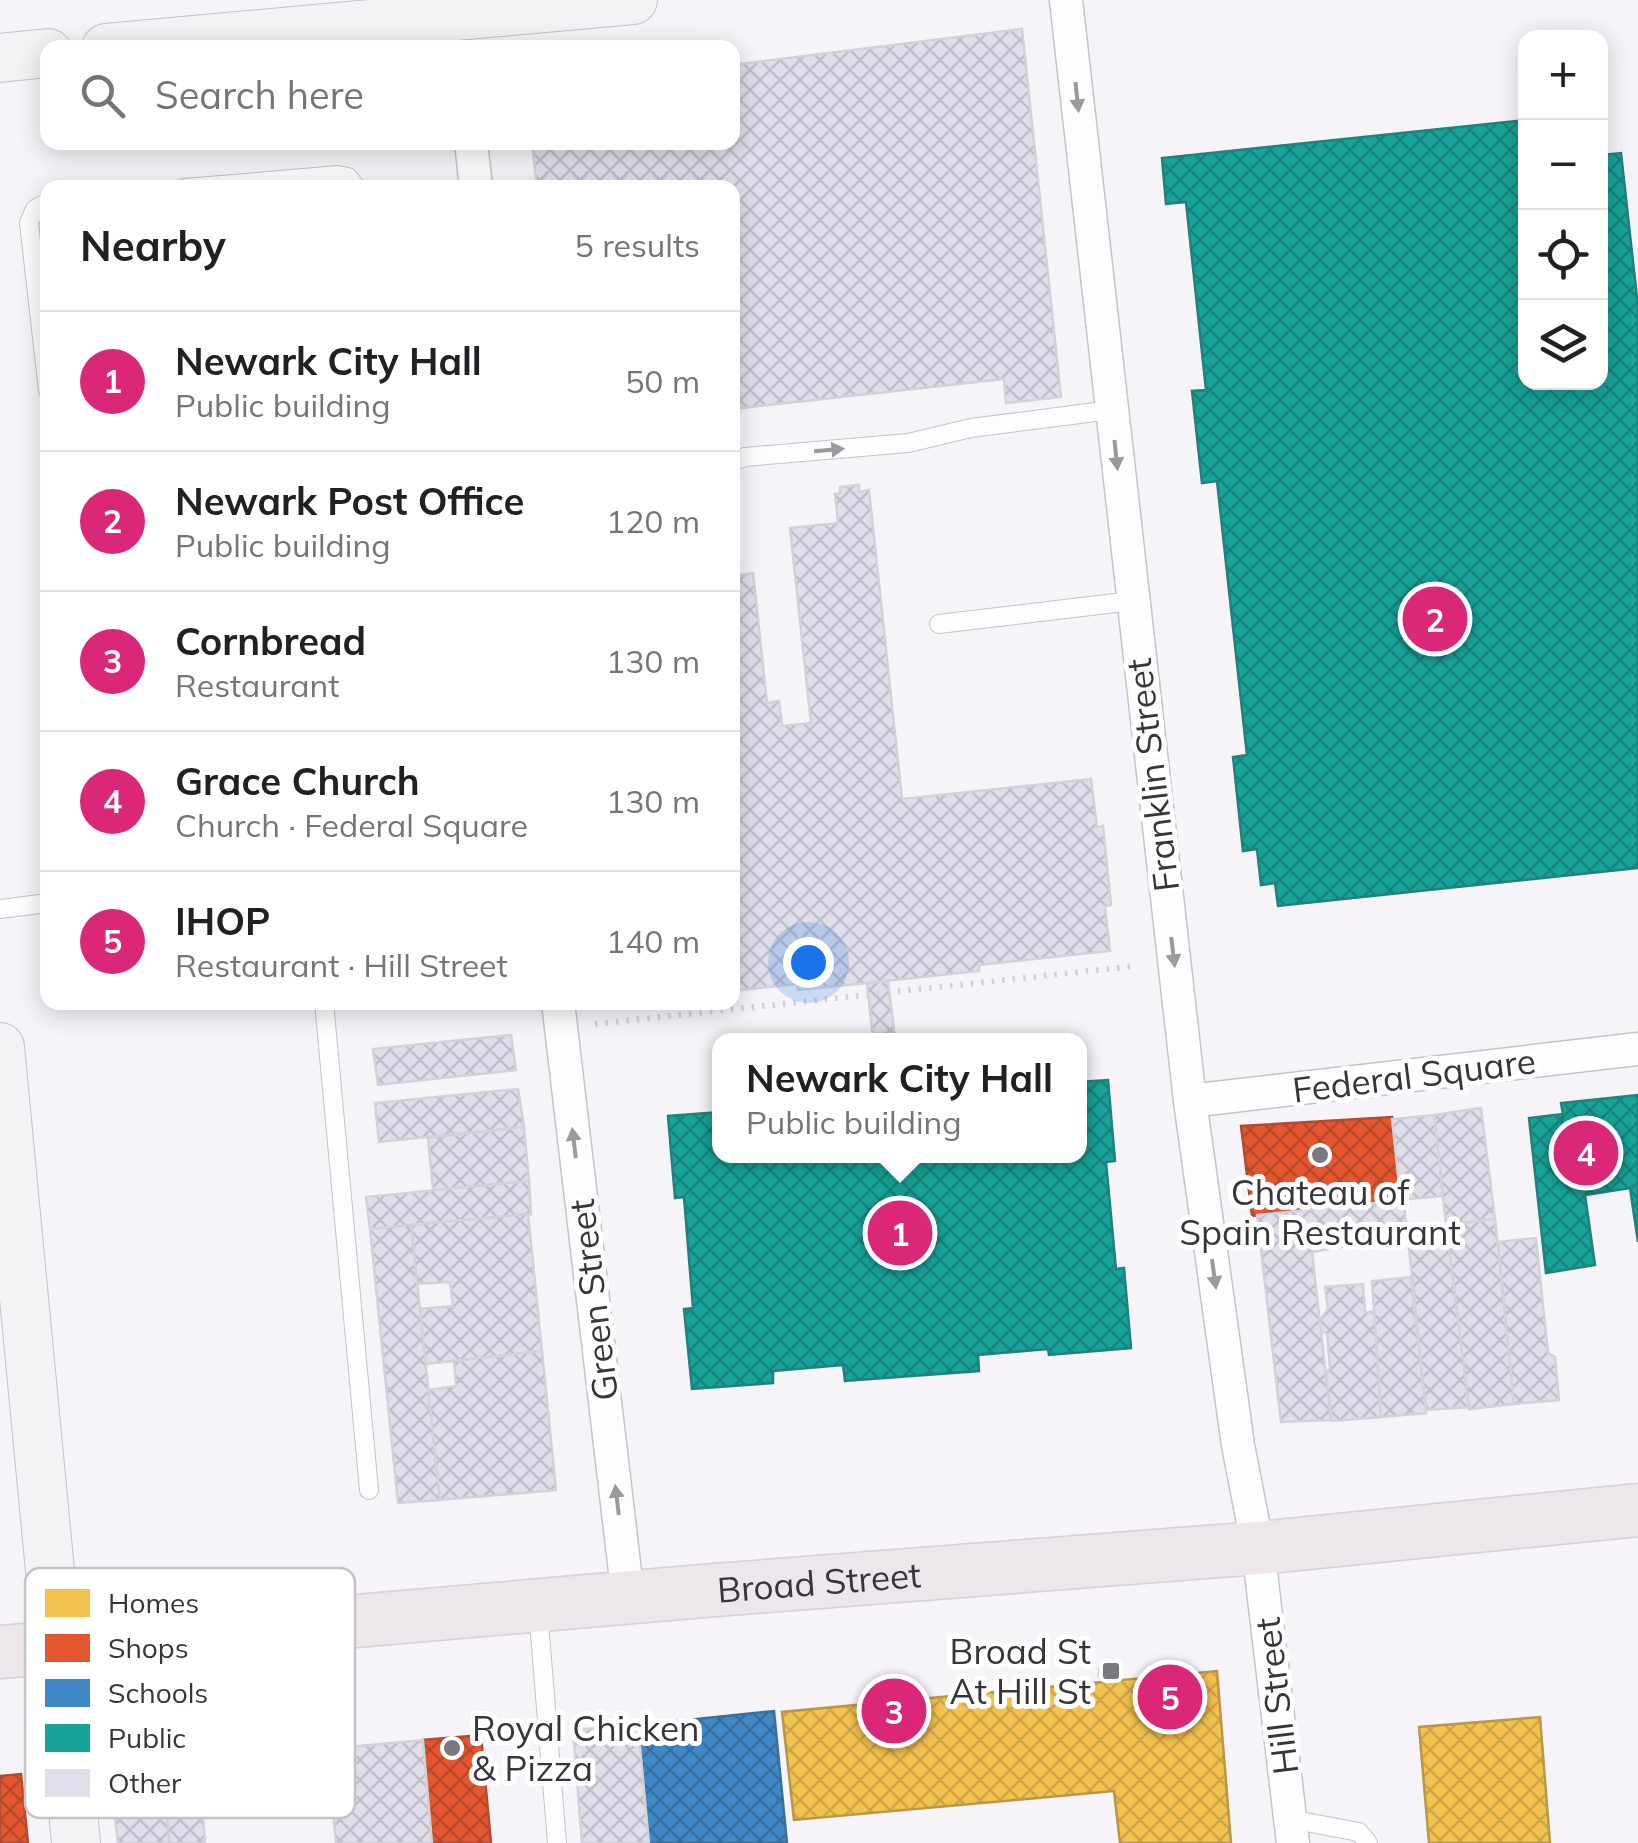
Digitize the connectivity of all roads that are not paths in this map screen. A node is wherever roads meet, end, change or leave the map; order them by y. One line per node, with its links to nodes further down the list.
1 (632, 0): 3 (street)
2 (1066, 0): 13 (street, Franklin Street, one-way to 13)
3 (457, 22): 4 (street)
4 (162, 40)
5 (40, 54): 6 (street)
6 (0, 58)
7 (472, 150): 10 (street)
8 (292, 180): 9 (lane)
9 (351, 180)
10 (475, 180)
11 (40, 206): 12 (lane)
12 (40, 316)
13 (1111, 410): 14 (lane, one-way to 13); 15 (street, Franklin Street, one-way to 15)
14 (740, 460)
15 (1132, 601): 16 (lane); 24 (street, Franklin Street, one-way to 24)
16 (938, 624)
17 (40, 904): 18 (lane)
18 (0, 908)
19 (325, 1010): 25 (lane)
20 (559, 1015): 29 (street, Green Street, one-way to 20)
21 (0, 1047): 23 (street)
22 (1638, 1049): 24 (street, Federal Square)
23 (3, 1101): 28 (street)
24 (1190, 1102): 27 (street, Franklin Street, one-way to 27)
25 (369, 1490)
26 (1638, 1510): 27 (main road, Broad Street)
27 (1258, 1548): 29 (main road, Broad Street); 35 (street, Hill Street)
28 (49, 1568)
29 (628, 1597): 30 (main road, Broad Street)
30 (538, 1605): 31 (main road, Broad Street); 37 (lane)
31 (355, 1621)
32 (25, 1649): 33 (main road, Broad Street)
33 (0, 1652)
34 (74, 1818): 36 (street)
35 (1292, 1831): 38 (lane)
36 (76, 1843)
37 (557, 1843)
38 (1368, 1843)

